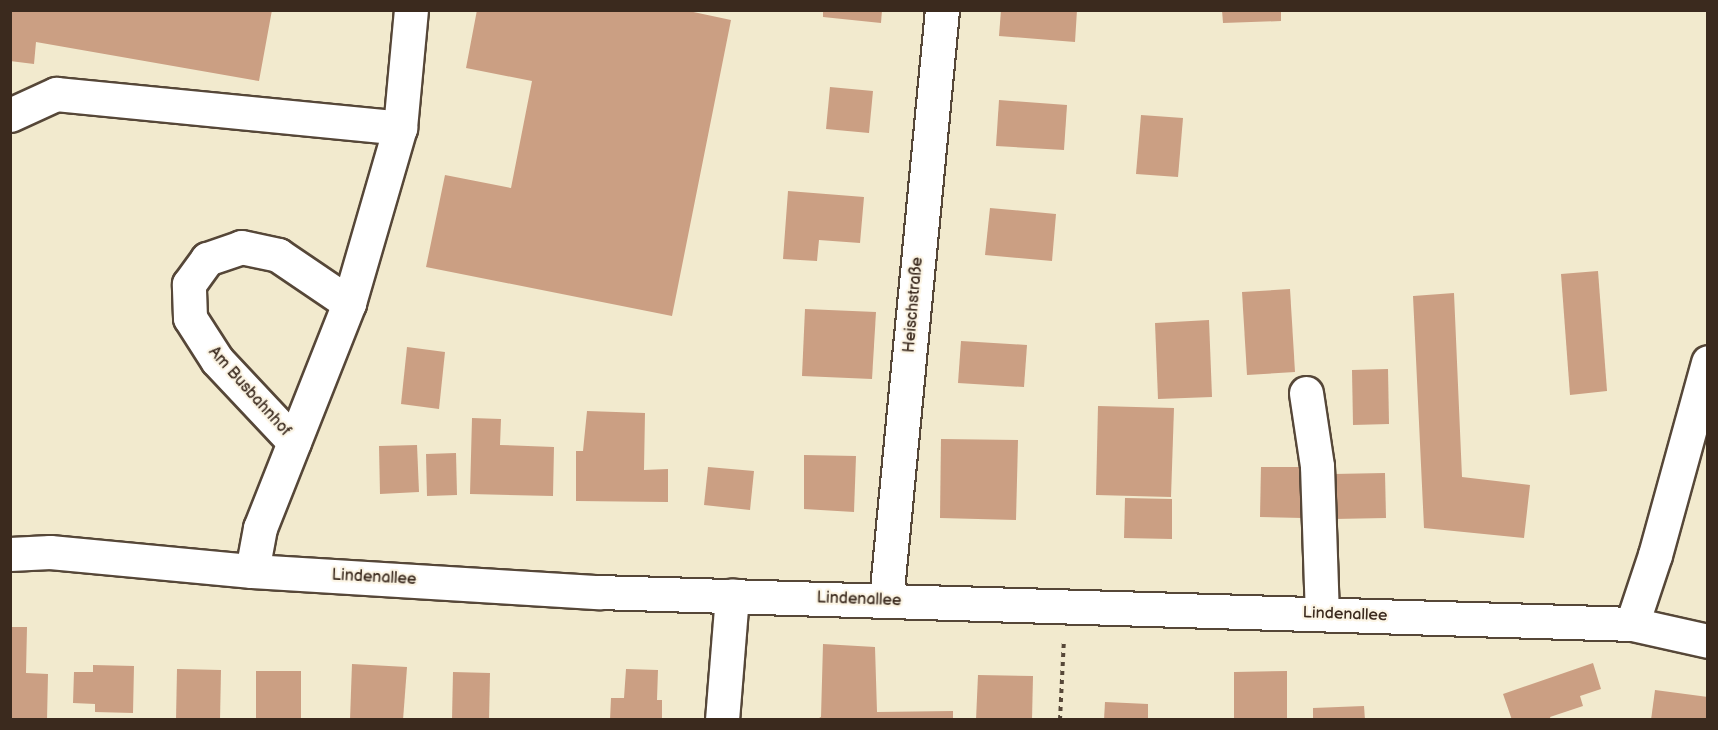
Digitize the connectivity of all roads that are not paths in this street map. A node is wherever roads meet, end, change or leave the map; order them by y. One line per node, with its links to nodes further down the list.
1 (411, 10): 4 (street, Am Busbahnhof)
2 (942, 10): 12 (street, Heischstraße)
3 (10, 115): 4 (street)
4 (400, 128): 5 (street, Am Busbahnhof)
5 (349, 303): 8 (street, Am Busbahnhof); 8 (street, Am Busbahnhof)
6 (1707, 362): 14 (street)
7 (1306, 393): 13 (street)
8 (294, 442): 10 (street, Am Busbahnhof)
9 (10, 554): 10 (street, Lindenallee)
10 (252, 571): 11 (street, Lindenallee)
11 (732, 596): 12 (street, Lindenallee); 16 (street)
12 (886, 600): 13 (street, Lindenallee)
13 (1322, 614): 14 (street, Lindenallee)
14 (1632, 624): 15 (street, Lindenallee)
15 (1707, 641)
16 (722, 720)

